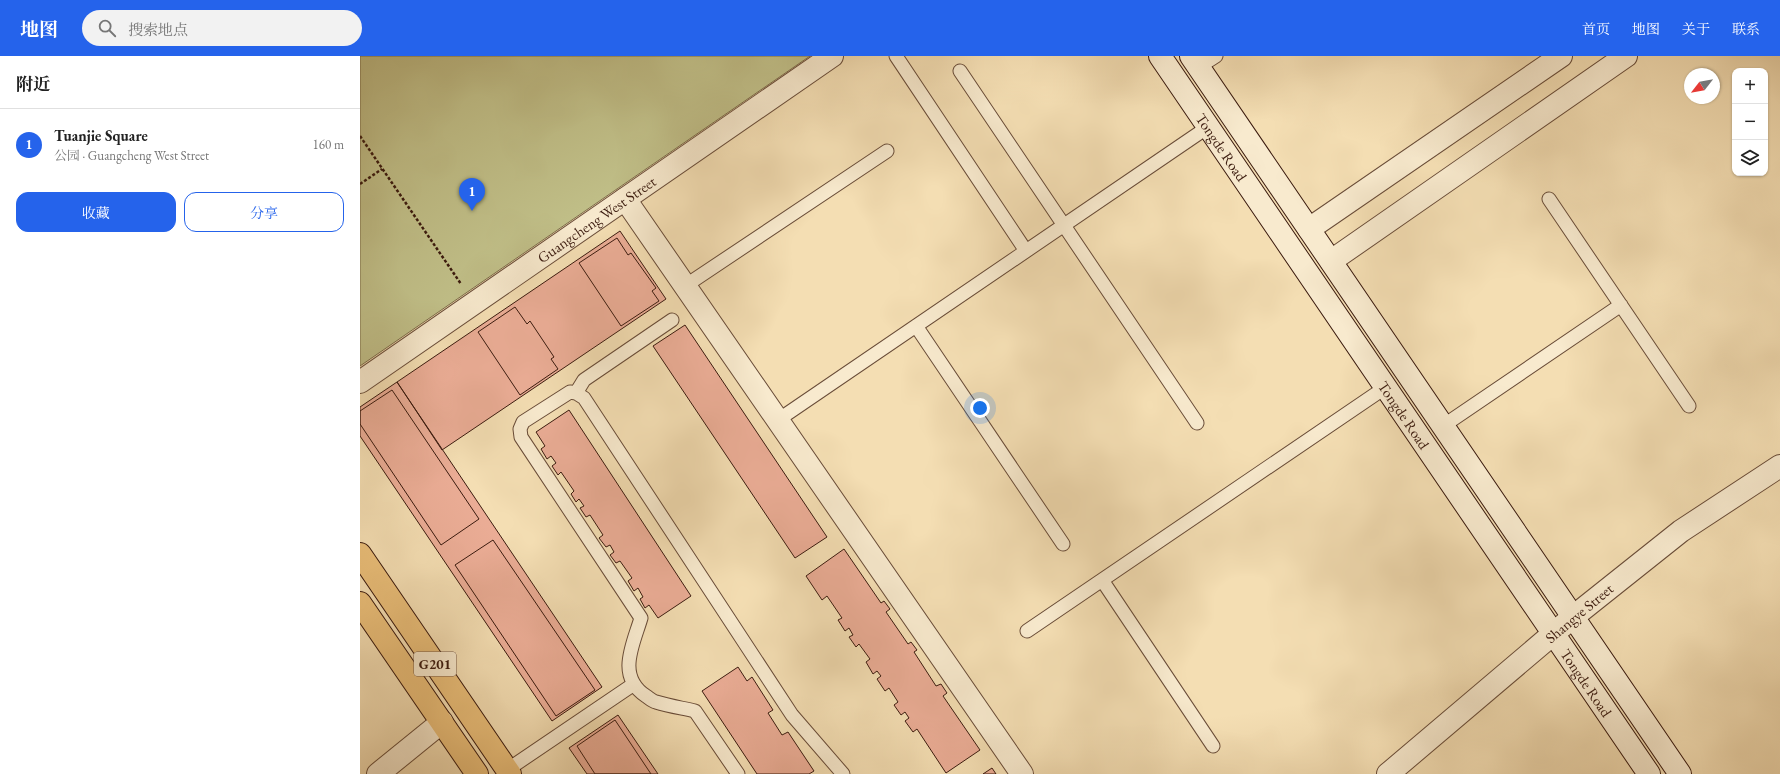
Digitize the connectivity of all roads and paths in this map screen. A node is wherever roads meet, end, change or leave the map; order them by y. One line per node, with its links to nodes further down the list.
1 (832, 56): 13 (street, Guangcheng West Street)
2 (896, 56): 17 (lane)
3 (1160, 56): 8 (street, Tongde Road)
4 (1561, 56): 16 (street)
5 (1626, 56): 18 (street)
6 (1202, 60): 16 (street, Tongde Road)
7 (960, 71): 15 (lane)
8 (1208, 127): 15 (lane); 25 (street, Tongde Road)
9 (360, 136): 11 (path)
10 (887, 150): 19 (lane)
11 (382, 169): 12 (path); 20 (path)
12 (360, 184)
13 (625, 199): 19 (street); 20 (street, Guangcheng West Street)
14 (1549, 200): 21 (lane)
15 (1064, 225): 17 (lane); 29 (lane)
16 (1309, 229): 18 (street, Tongde Road)
17 (1026, 251): 23 (lane)
18 (1331, 261): 30 (street, Tongde Road)
19 (685, 286): 28 (street)
20 (474, 303): 24 (street, Guangcheng West Street)
21 (1621, 305): 27 (lane); 30 (lane)
22 (672, 320): 26 (lane)
23 (916, 326): 28 (lane); 32 (lane)
24 (360, 382)
25 (1386, 387): 34 (lane); 38 (street, Tongde Road)
26 (576, 393): 39 (lane); 46 (lane)
27 (1689, 406)
28 (778, 420): 47 (street)
29 (1197, 423)
30 (1443, 426): 36 (street, Tongde Road)
31 (1780, 466): 36 (street, Shangye Street)
32 (1063, 544)
33 (360, 554): 42 (highway, G201)
34 (1102, 580): 37 (lane); 41 (lane)
35 (360, 602): 40 (highway, G201)
36 (1573, 617): 38 (street, Shangye Street); 50 (street, Tongde Road)
37 (1027, 631)
38 (1553, 634): 48 (street, Shangye Street); 49 (street, Tongde Road)
39 (634, 684): 42 (lane); 45 (lane)
40 (442, 722): 43 (street); 44 (highway, G201)
41 (1213, 746)
42 (509, 772)
43 (378, 774)
44 (477, 774)
45 (738, 774)
46 (843, 774)
47 (1022, 774)
48 (1388, 774)
49 (1649, 774)
50 (1680, 774)

